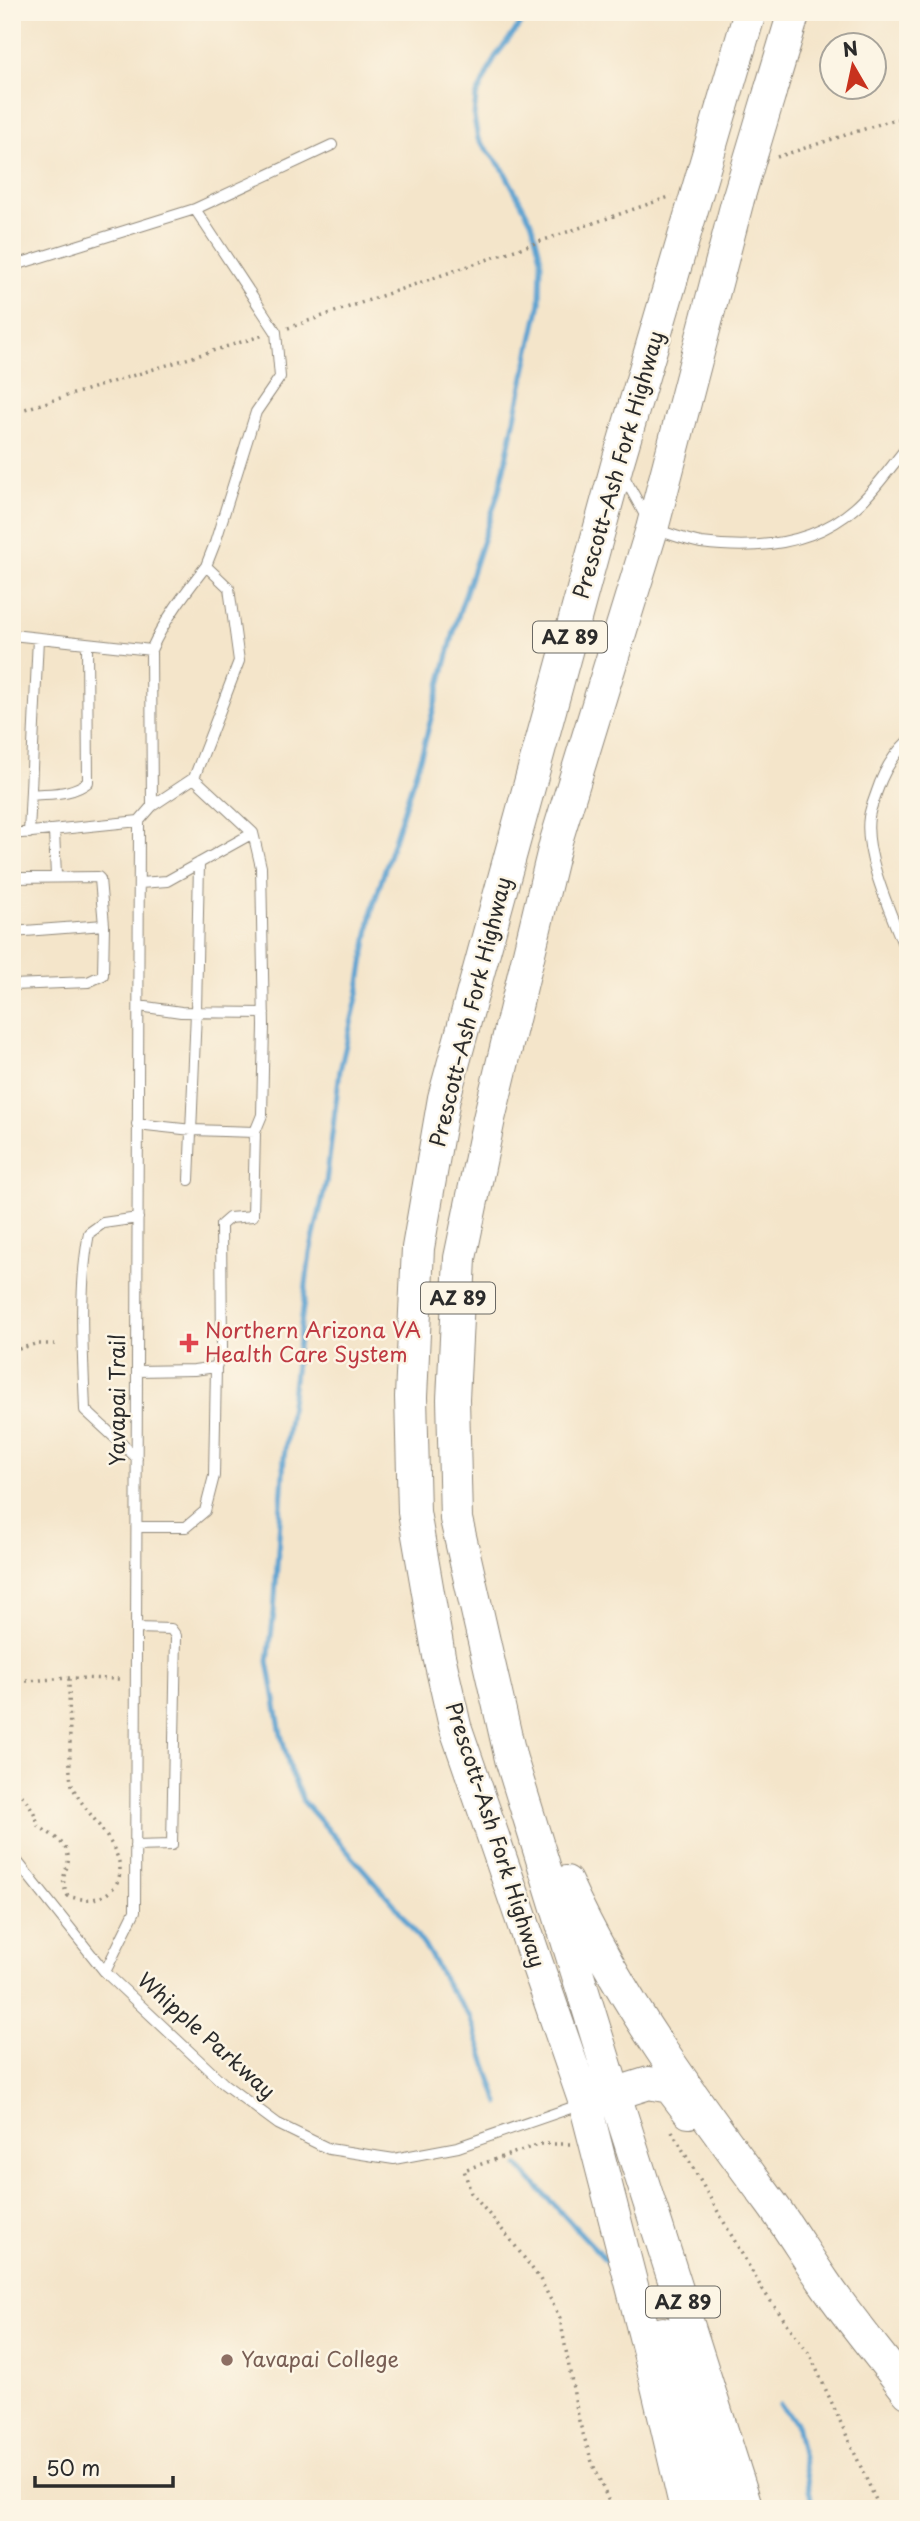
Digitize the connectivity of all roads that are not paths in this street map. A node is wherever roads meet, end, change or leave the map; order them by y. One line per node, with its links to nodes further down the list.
1 (750, 12): 7 (main road, Prescott–Ash Fork Highway / AZ 89, bridge)
2 (794, 12): 8 (main road, Prescott–Ash Fork Highway / AZ 89, bridge)
3 (332, 145): 4 (lane)
4 (195, 209): 5 (lane); 9 (lane)
5 (12, 266)
6 (908, 446): 8 (lane)
7 (617, 465): 8 (lane); 48 (main road, Prescott–Ash Fork Highway / AZ 89)
8 (652, 529): 44 (main road, Prescott–Ash Fork Highway / AZ 89)
9 (206, 566): 13 (lane); 15 (lane)
10 (12, 635): 11 (lane)
11 (38, 638): 12 (lane); 16 (lane)
12 (87, 644): 13 (lane); 16 (lane)
13 (151, 650): 17 (lane)
14 (908, 741): 29 (lane)
15 (194, 778): 17 (lane); 20 (lane)
16 (30, 795): 21 (lane)
17 (152, 806): 18 (lane)
18 (139, 821): 19 (lane); 26 (lane, Yavapai Trail)
19 (54, 831): 21 (lane); 24 (lane)
20 (253, 832): 23 (lane); 33 (lane)
21 (29, 833): 22 (lane)
22 (12, 834)
23 (199, 863): 26 (lane); 32 (lane)
24 (56, 876): 25 (lane); 27 (lane)
25 (12, 878)
26 (140, 883): 31 (lane, Yavapai Trail)
27 (104, 925): 28 (lane); 30 (lane)
28 (12, 932)
29 (908, 957)
30 (12, 985)
31 (139, 1006): 32 (lane); 34 (lane, Yavapai Trail)
32 (196, 1012): 33 (lane); 35 (lane)
33 (264, 1013): 36 (lane)
34 (137, 1124): 35 (lane); 38 (lane, Yavapai Trail)
35 (192, 1130): 36 (lane); 37 (lane)
36 (255, 1132): 39 (lane)
37 (188, 1180)
38 (138, 1218): 40 (lane, Yavapai Trail); 41 (lane)
39 (216, 1367): 40 (lane); 42 (lane)
40 (136, 1371): 41 (lane, Yavapai Trail)
41 (137, 1458): 42 (lane, Yavapai Trail)
42 (138, 1527): 43 (lane, Yavapai Trail)
43 (136, 1628): 45 (lane, Yavapai Trail); 45 (lane)
44 (511, 1759): 48 (main road, Prescott–Ash Fork Highway / AZ 89); 49 (main road)
45 (135, 1846): 47 (lane, Yavapai Trail)
46 (12, 1855): 47 (lane, Whipple Parkway)
47 (105, 1972): 48 (lane, Whipple Parkway)
48 (600, 2099): 49 (main road); 51 (main road, AZ 89); 52 (main road); 53 (main road, AZ 89)
49 (824, 2282): 50 (main road)
50 (908, 2392)
51 (685, 2509)
52 (719, 2509)
53 (747, 2509)

